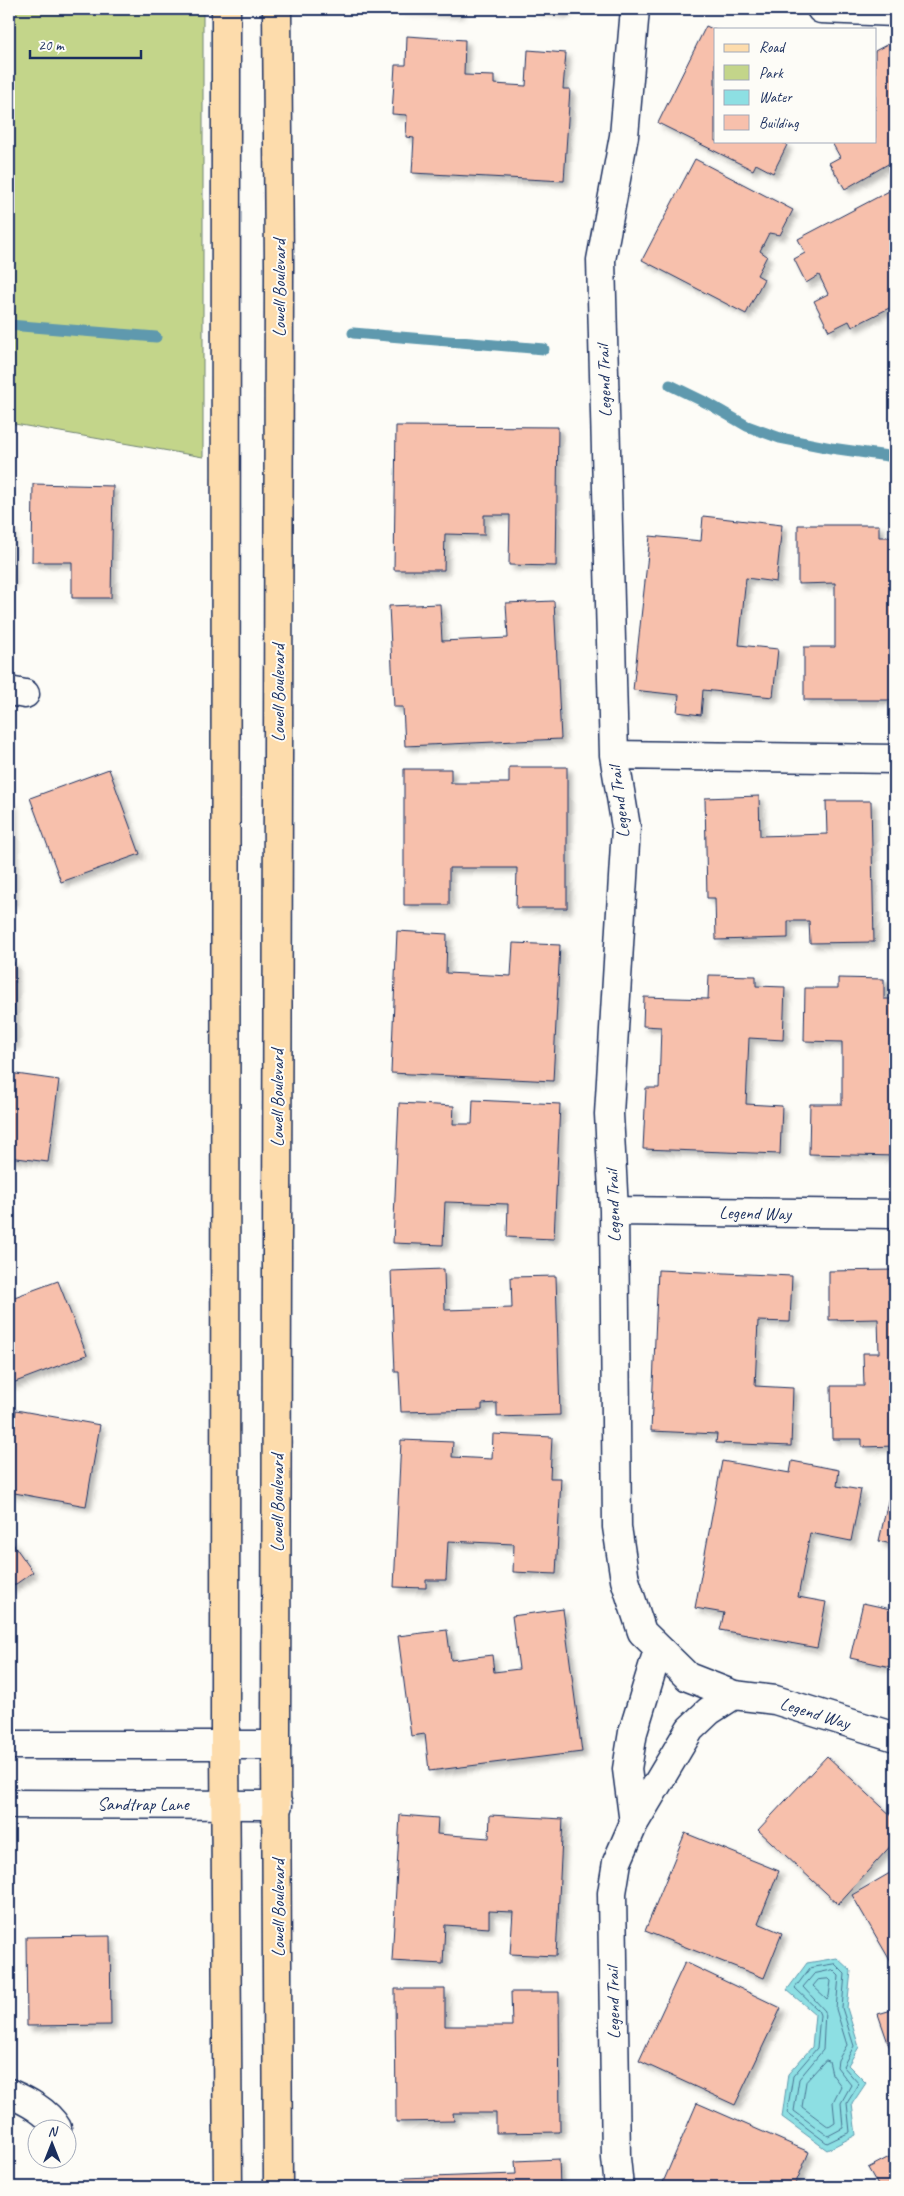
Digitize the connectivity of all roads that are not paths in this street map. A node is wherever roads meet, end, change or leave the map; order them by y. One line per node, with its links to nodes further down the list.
1 (226, 9): 14 (main road)
2 (278, 9): 15 (main road, Lowell Boulevard)
3 (634, 9): 6 (street, Legend Trail)
4 (821, 9): 5 (street)
5 (895, 12)
6 (614, 755): 7 (street, Legend Trail); 8 (street, Legend Trail)
7 (895, 759)
8 (614, 1211): 9 (street, Legend Way); 10 (street, Legend Trail)
9 (895, 1214)
10 (658, 1650): 11 (street, Legend Trail); 19 (street)
11 (734, 1695): 12 (street, Legend Way); 19 (street, Legend Trail)
12 (895, 1737)
13 (9, 1745): 14 (street)
14 (225, 1745): 15 (street); 17 (main road)
15 (276, 1745): 18 (main road, Lowell Boulevard)
16 (9, 1804): 17 (street, Sandtrap Lane)
17 (226, 1805): 18 (street, Sandtrap Lane); 22 (main road)
18 (278, 1805): 23 (main road, Lowell Boulevard)
19 (634, 1823): 24 (street, Legend Trail)
20 (9, 2093): 21 (street)
21 (51, 2118)
22 (228, 2187)
23 (278, 2187)
24 (619, 2187)

